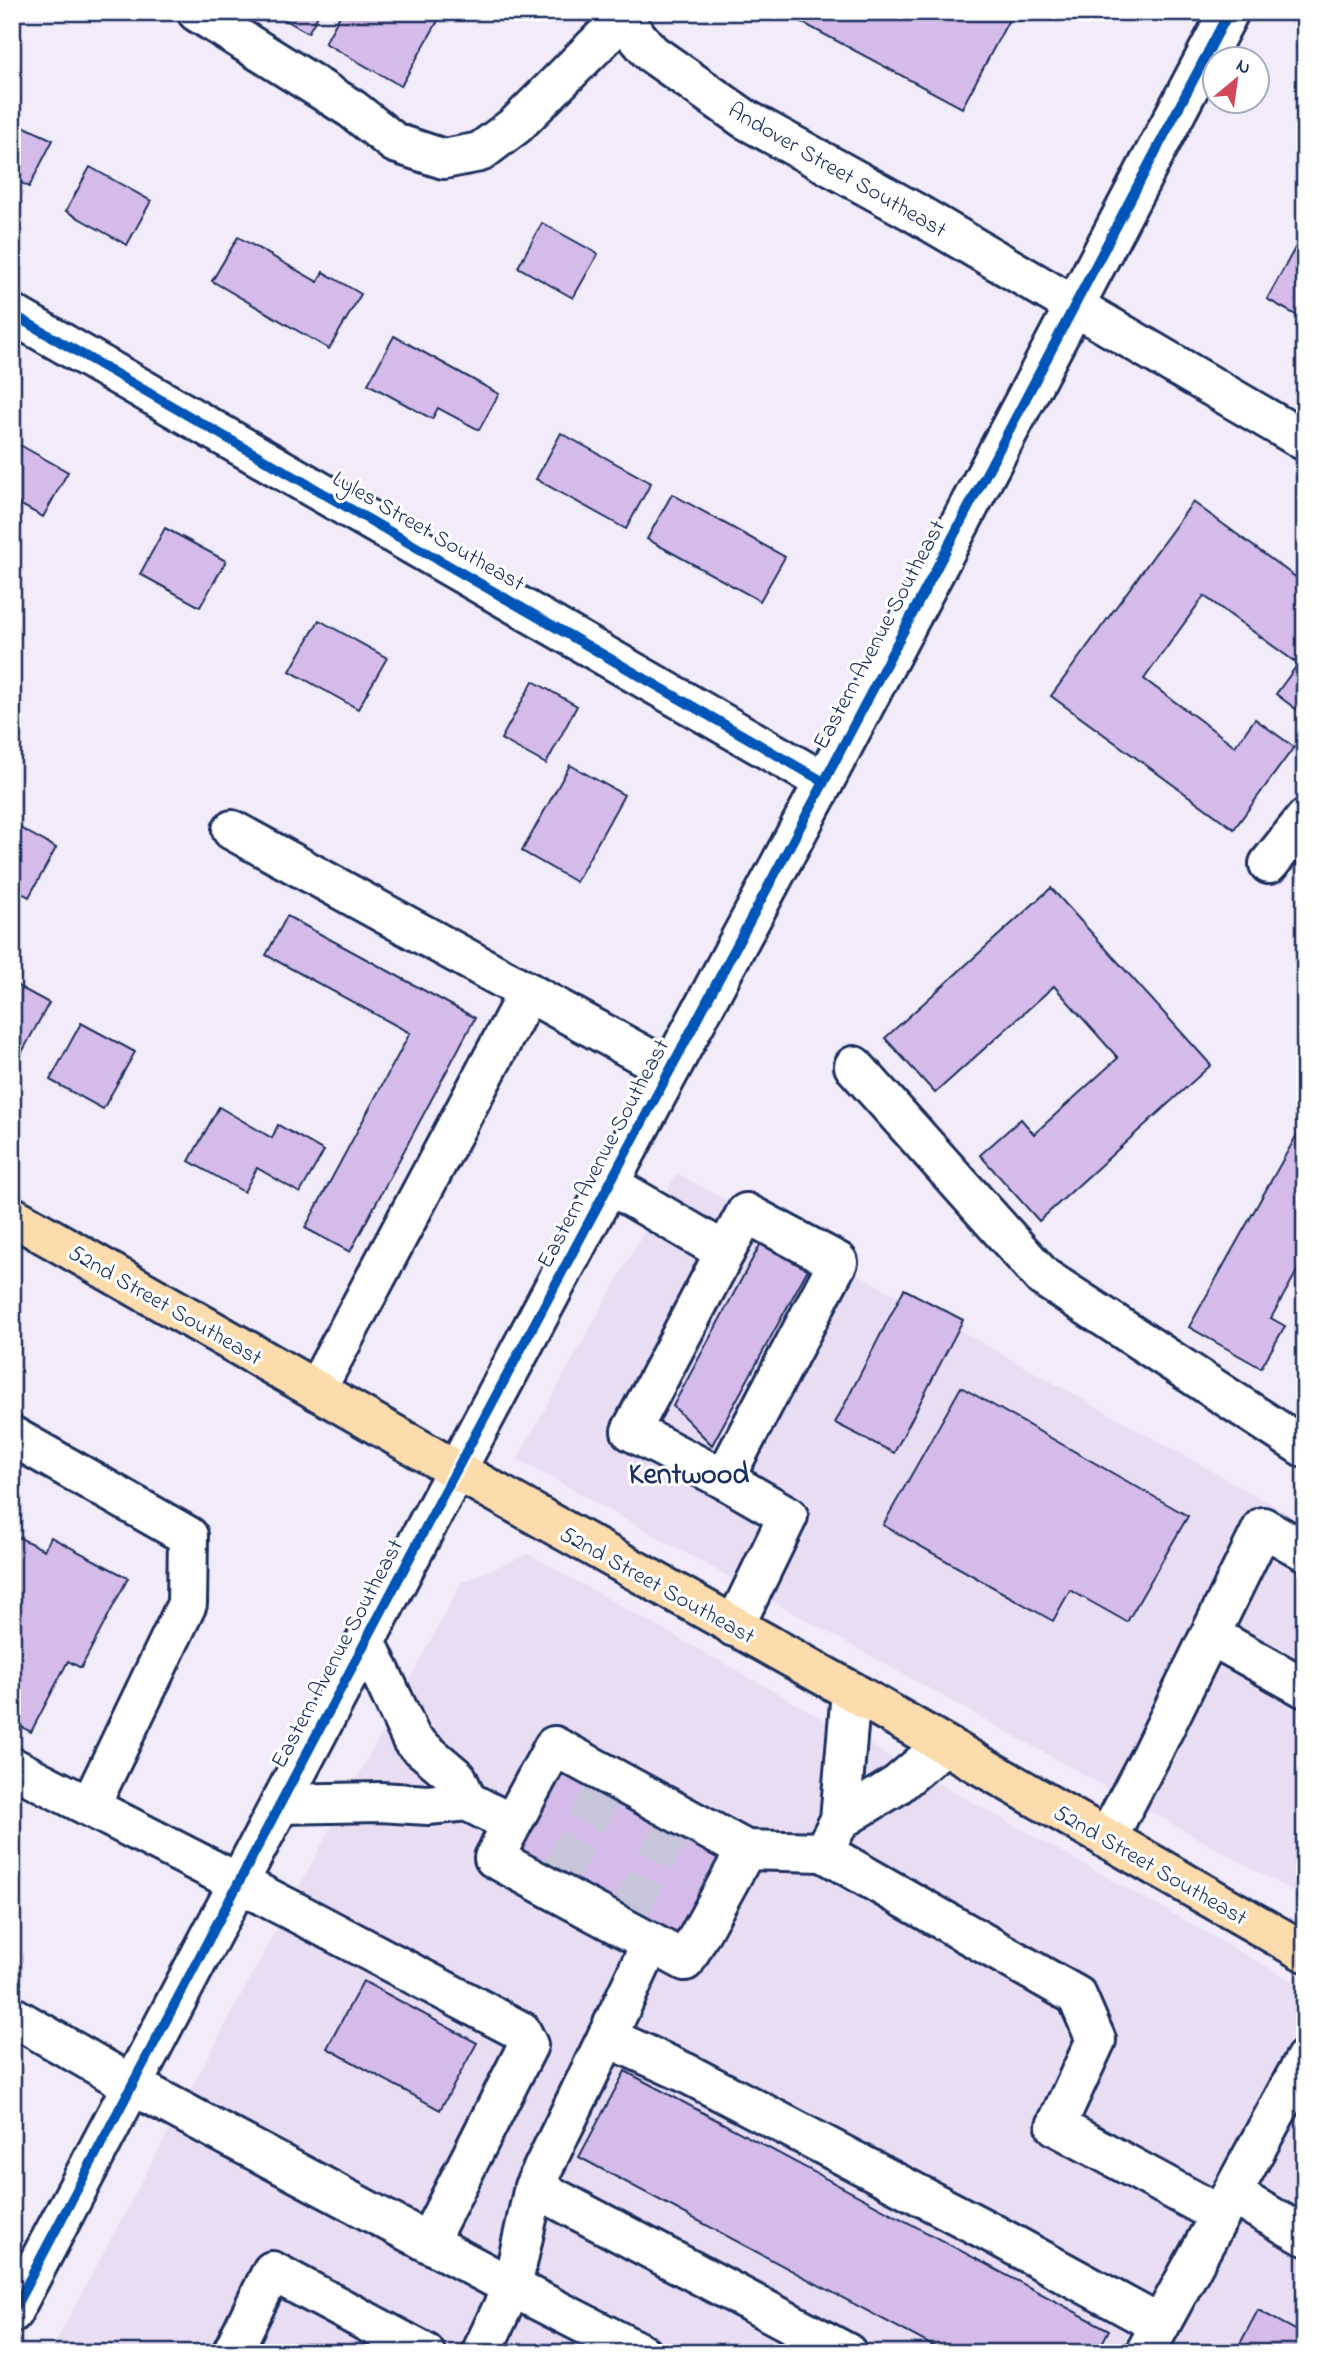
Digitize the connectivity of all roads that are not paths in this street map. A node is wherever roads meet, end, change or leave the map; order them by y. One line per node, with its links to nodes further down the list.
1 (197, 12): 3 (street)
2 (1229, 12): 4 (street, Eastern Avenue Southeast)
3 (622, 15): 4 (street, Andover Street Southeast)
4 (1074, 306): 6 (street, Andover Street Southeast); 7 (street, Eastern Avenue Southeast)
5 (12, 314): 7 (street, Lyles Street Southeast)
6 (1305, 441)
7 (824, 782): 13 (street, Eastern Avenue Southeast)
8 (1305, 819): 10 (street)
9 (232, 830): 11 (street)
10 (1269, 864)
11 (528, 992): 13 (street); 17 (street)
12 (855, 1066): 19 (street)
13 (670, 1070): 14 (street, Eastern Avenue Southeast)
14 (609, 1184): 16 (street); 20 (street, Eastern Avenue Southeast)
15 (12, 1216): 17 (main road, 52nd Street Southeast)
16 (725, 1252): 21 (street); 21 (street)
17 (316, 1390): 20 (main road, 52nd Street Southeast)
18 (12, 1436): 32 (street)
19 (1305, 1448)
20 (456, 1470): 23 (main road, 52nd Street Southeast); 25 (street, Eastern Avenue Southeast)
21 (724, 1479): 23 (street)
22 (1305, 1551): 24 (street)
23 (734, 1627): 27 (main road, 52nd Street Southeast)
24 (1210, 1635): 26 (street); 35 (street)
25 (366, 1640): 30 (street); 31 (street, Eastern Avenue Southeast)
26 (1305, 1688)
27 (851, 1691): 28 (main road, 52nd Street Southeast); 34 (street)
28 (944, 1745): 34 (street); 35 (main road, 52nd Street Southeast)
29 (12, 1767): 32 (street)
30 (467, 1801): 31 (street); 33 (street)
31 (280, 1804): 37 (street, Eastern Avenue Southeast)
32 (90, 1806): 37 (street)
33 (512, 1824): 36 (street); 38 (street)
34 (832, 1836): 36 (street); 45 (street)
35 (1107, 1839): 39 (main road, 52nd Street Southeast)
36 (746, 1850): 38 (street)
37 (239, 1882): 43 (street, Eastern Avenue Southeast); 47 (street)
38 (634, 1927): 41 (street)
39 (1305, 1952)
40 (12, 2016): 43 (street)
41 (607, 2037): 44 (street); 50 (street)
42 (1305, 2059): 45 (street)
43 (132, 2085): 47 (street); 49 (street, Eastern Avenue Southeast)
44 (534, 2188): 48 (street); 55 (street)
45 (1226, 2205): 46 (street); 50 (street)
46 (1305, 2236)
47 (428, 2242): 48 (street)
48 (512, 2287): 51 (street); 54 (street)
49 (12, 2313)
50 (1153, 2339)
51 (626, 2349)
52 (232, 2353): 53 (street)
53 (425, 2353)
54 (481, 2353)
55 (846, 2353)

